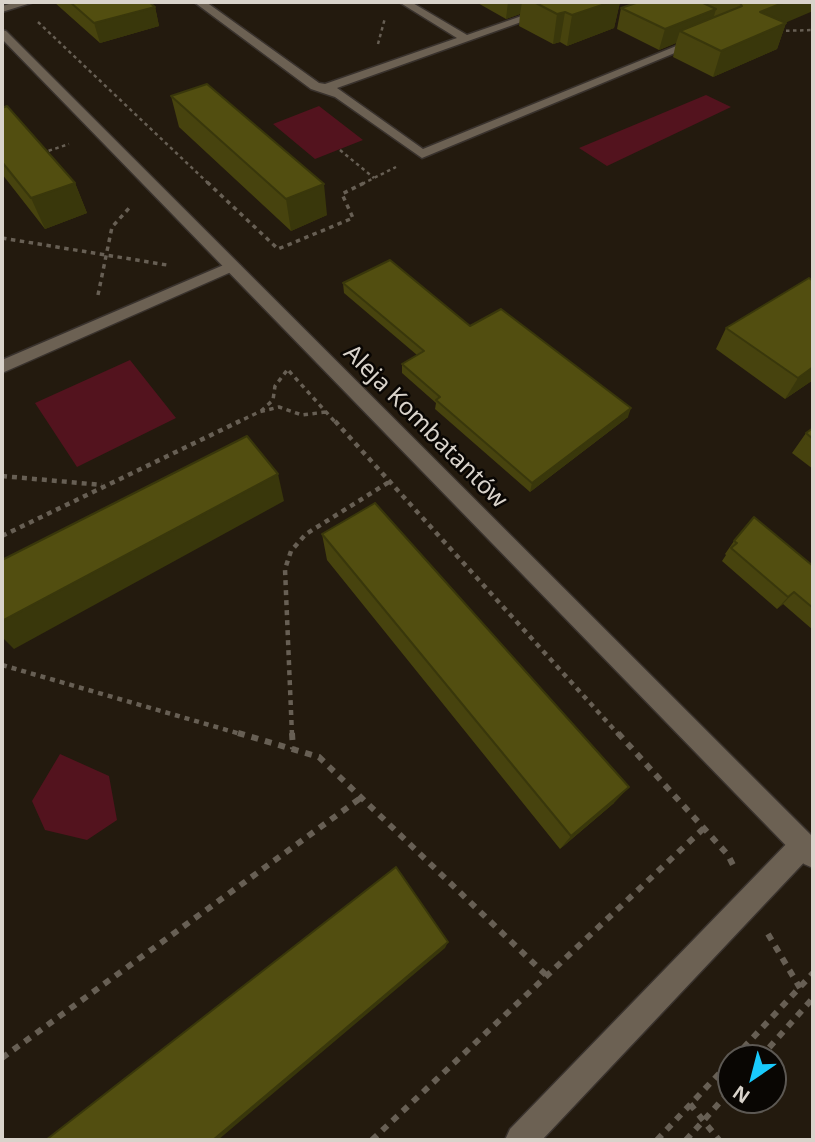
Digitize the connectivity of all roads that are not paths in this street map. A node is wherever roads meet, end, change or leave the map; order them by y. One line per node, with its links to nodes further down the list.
1 (29, 2): 5 (street)
2 (199, 2): 9 (street)
3 (572, 2): 8 (street)
4 (407, 4): 8 (street)
5 (2, 9)
6 (2, 33): 10 (street, Aleja Kombatantów)
7 (714, 35): 9 (street)
8 (466, 39): 9 (street)
9 (326, 88)
10 (233, 266): 11 (street); 12 (street, Aleja Kombatantów)
11 (2, 367)
12 (808, 850): 13 (street)
13 (521, 1140)

